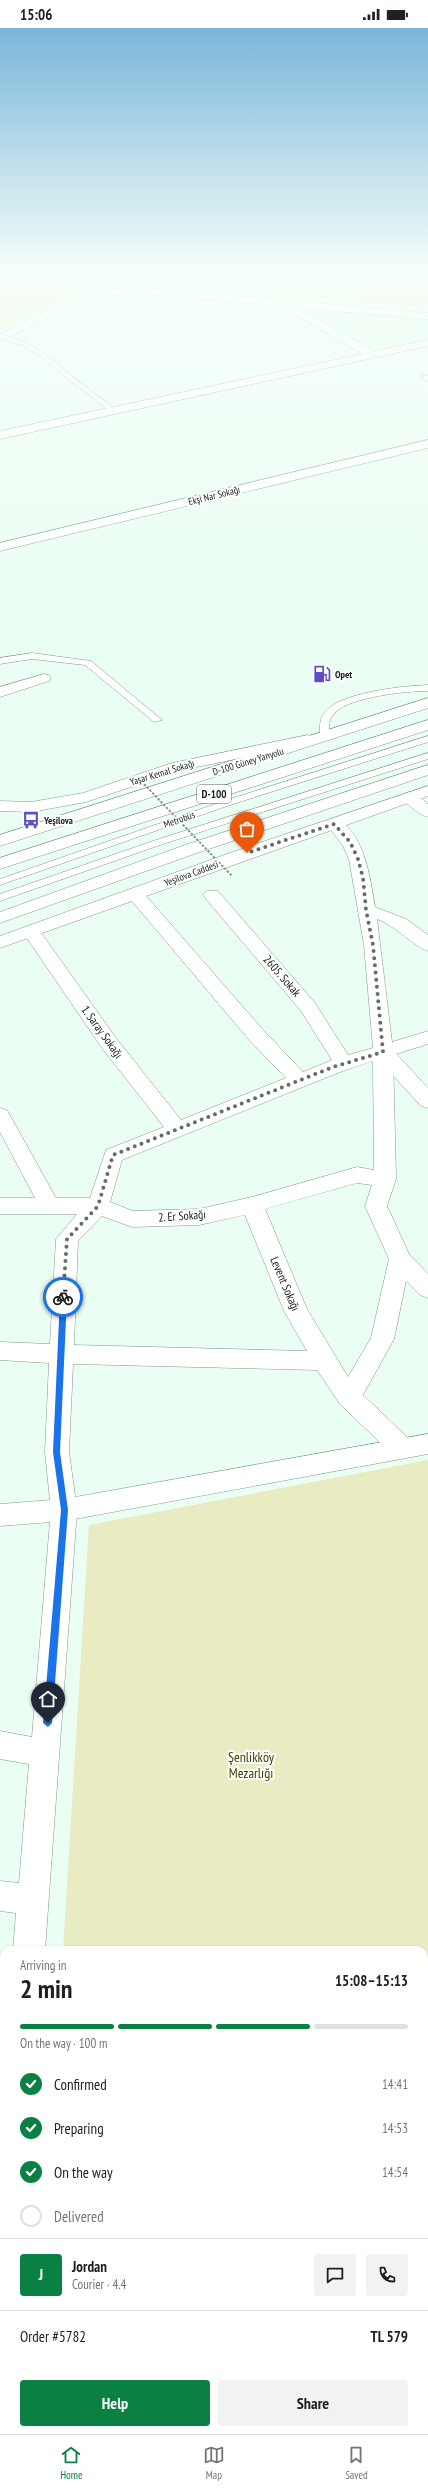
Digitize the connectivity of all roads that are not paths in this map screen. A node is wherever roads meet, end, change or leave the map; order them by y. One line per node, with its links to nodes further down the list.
1 (79, 385): 3 (lane)
2 (232, 385): 3 (main road)
3 (112, 411): 4 (main road)
4 (0, 435)
5 (428, 444): 6 (main road, Ekşi Nar Sokağı)
6 (0, 547)
7 (0, 661): 12 (lane)
8 (44, 678): 10 (main road)
9 (428, 688): 14 (lane)
10 (0, 692)
11 (428, 703): 14 (main road, D-100 Güney Yanyolu)
12 (157, 720)
13 (428, 725): 24 (main road, D-100)
14 (325, 737): 20 (main road, Yaşar Kemal Sokağı); 23 (main road, D-100 Güney Yanyolu)
15 (428, 739): 25 (lane, Metrobüs)
16 (428, 756): 28 (lane, Metrobüs)
17 (428, 770): 30 (main road)
18 (428, 791): 19 (main road, Yeşilova Caddesi)
19 (410, 797): 21 (main road); 22 (main road, Yeşilova Caddesi)
20 (0, 806)
21 (428, 812)
22 (334, 824): 26 (main road, Yeşilova Caddesi); 29 (main road)
23 (0, 841)
24 (0, 864)
25 (0, 882)
26 (135, 894): 31 (main road, Yeşilova Caddesi); 37 (main road)
27 (212, 895): 36 (main road, 2605. Sokak)
28 (0, 898)
29 (366, 910): 33 (main road); 35 (main road)
30 (0, 918)
31 (31, 931): 32 (main road, Yeşilova Caddesi); 40 (main road, 1. Saray Sokağı)
32 (0, 942)
33 (428, 945)
34 (428, 1037): 35 (main road)
35 (383, 1052): 36 (main road); 38 (main road); 41 (main road)
36 (344, 1064): 37 (main road)
37 (300, 1081): 40 (main road)
38 (428, 1101)
39 (0, 1116): 42 (main road)
40 (177, 1130): 45 (main road)
41 (385, 1179): 43 (main road, 2. Er Sokağı); 46 (main road)
42 (49, 1205): 44 (main road, 2. Er Sokağı); 45 (main road, 2. Er Sokağı)
43 (252, 1205): 45 (main road, 2. Er Sokağı); 50 (main road, Levent Sokağı)
44 (0, 1206)
45 (98, 1206): 49 (main road)
46 (400, 1259): 47 (main road); 51 (main road)
47 (428, 1289)
48 (0, 1350): 49 (main road)
49 (60, 1355): 50 (main road); 54 (main road)
50 (324, 1361): 51 (main road, Levent Sokağı)
51 (349, 1397): 53 (main road, Levent Sokağı)
52 (428, 1444): 53 (main road)
53 (402, 1448): 54 (main road)
54 (64, 1510): 55 (main road); 57 (main road)
55 (0, 1515)
56 (0, 1744): 57 (main road)
57 (45, 1753): 59 (main road)
58 (0, 1896): 59 (main road)
59 (33, 1900): 60 (main road)
60 (29, 1946)

